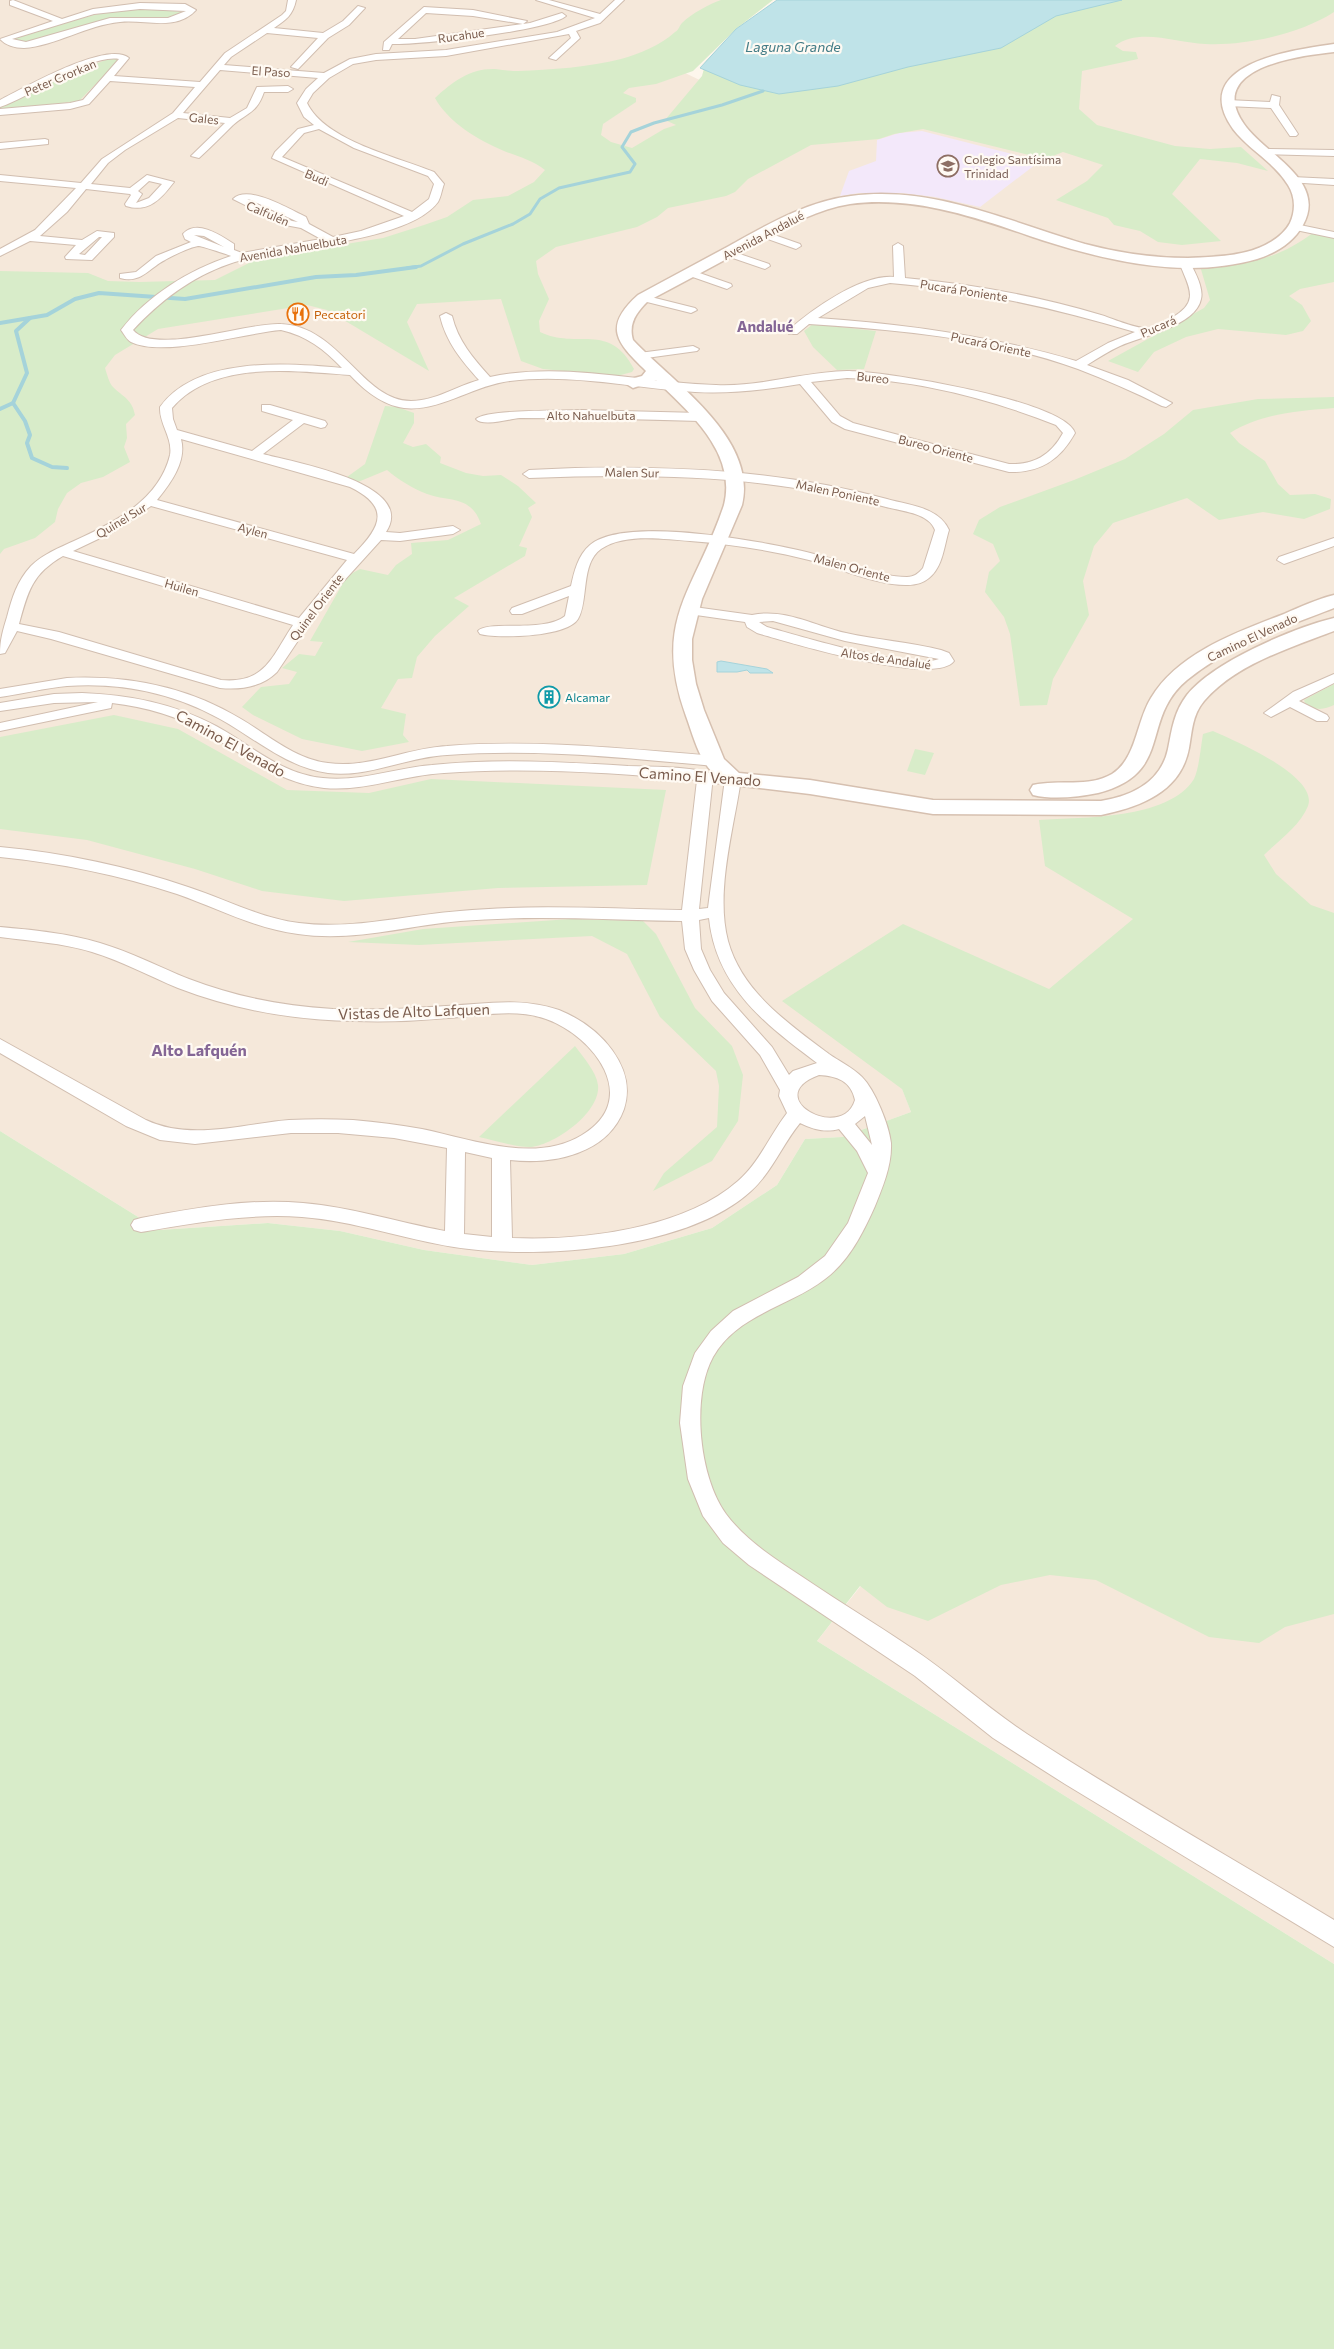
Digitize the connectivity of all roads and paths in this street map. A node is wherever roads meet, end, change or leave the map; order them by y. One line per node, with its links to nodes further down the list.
1 (292, 0): 11 (street)
2 (540, 0): 7 (street)
3 (620, 0): 7 (street, Avenida Nahuelbuta)
4 (17, 1): 8 (street); 10 (street)
5 (361, 8): 13 (street)
6 (562, 16): 9 (street, Rucahue)
7 (602, 17): 12 (street, Avenida Nahuelbuta)
8 (62, 22): 10 (street); 10 (street)
9 (531, 25): 14 (street, Rucahue); 14 (street, Rucahue)
10 (50, 26)
11 (264, 30): 13 (street); 18 (street)
12 (571, 31): 16 (street, Avenida Nahuelbuta); 17 (street)
13 (325, 36): 19 (street)
14 (391, 41): 16 (street)
15 (1334, 48): 24 (street)
16 (388, 56): 20 (street, Avenida Nahuelbuta)
17 (554, 58)
18 (216, 67): 20 (street, El Paso); 22 (street)
19 (294, 67)
20 (326, 76): 29 (street, Avenida Nahuelbuta)
21 (109, 78): 22 (street, Peter Crorkan); 25 (street, Peter Crorkan); 26 (street, Peter Crorkan)
22 (202, 85): 27 (street)
23 (288, 89): 28 (street, Gales)
24 (1227, 102): 30 (street); 33 (street)
25 (0, 104)
26 (0, 112)
27 (176, 115): 28 (street, Gales); 39 (street)
28 (232, 121): 35 (street, Gales)
29 (321, 126): 42 (street, Avenida Nahuelbuta); 42 (street, Budi)
30 (1293, 134)
31 (45, 142): 32 (street)
32 (2, 148)
33 (1264, 152): 34 (street); 37 (street)
34 (1334, 153)
35 (196, 156)
36 (0, 178): 39 (street)
37 (1292, 180): 38 (street); 43 (street)
38 (1334, 182)
39 (83, 186): 40 (street); 46 (street)
40 (132, 191)
41 (227, 192): 47 (street, Calfulén)
42 (412, 216): 47 (street, Avenida Nahuelbuta)
43 (1295, 227): 45 (street); 55 (street, Avenida Andalué)
44 (763, 234): 49 (street); 53 (street, Avenida Andalué); 55 (street, Avenida Andalué)
45 (1334, 235)
46 (31, 238): 48 (street); 52 (street)
47 (332, 241): 54 (street, Avenida Nahuelbuta)
48 (84, 244)
49 (796, 246)
50 (898, 246): 59 (street)
51 (228, 251): 54 (street); 58 (street)
52 (0, 253)
53 (728, 253): 56 (street); 57 (street, Avenida Andalué)
54 (241, 257): 71 (street, Avenida Nahuelbuta)
55 (1184, 262): 66 (street, Pucará)
56 (765, 266)
57 (691, 273): 60 (street); 61 (street, Avenida Andalué)
58 (124, 276)
59 (900, 280): 64 (street, Pucará Poniente); 66 (street, Pucará Poniente)
60 (727, 286)
61 (643, 298): 62 (street); 68 (street, Avenida Andalué)
62 (691, 310)
63 (446, 316): 72 (street)
64 (806, 320): 65 (street, Pucará Poniente); 69 (street, Pucará Oriente)
65 (793, 332)
66 (1146, 332): 69 (street, Pucará)
67 (693, 348): 68 (street)
68 (639, 356): 70 (street, Avenida Andalué)
69 (1080, 364): 76 (street, Pucará Oriente)
70 (655, 371): 74 (street); 75 (street, Avenida Andalué)
71 (354, 372): 72 (street, Avenida Nahuelbuta); 83 (street, Quinel Sur)
72 (487, 381): 74 (street, Avenida Nahuelbuta)
73 (804, 381): 75 (street, Bureo); 82 (street, Bureo); 82 (street, Bureo Oriente)
74 (633, 383): 75 (street, Avenida Nahuelbuta)
75 (669, 386): 78 (street, Avenida Andalué)
76 (1166, 403)
77 (266, 408): 79 (street)
78 (700, 417): 80 (street, Alto Nahuelbuta); 86 (street, Avenida Andalué)
79 (302, 419): 81 (street); 84 (street)
80 (482, 419)
81 (321, 424)
82 (1069, 430)
83 (173, 434): 84 (street, Quinel Oriente); 87 (street, Quinel Sur)
84 (254, 455): 90 (street, Quinel Oriente)
85 (529, 474): 86 (street, Malen Sur)
86 (736, 476): 88 (street, Malen Poniente); 91 (street, Avenida Andalué)
87 (150, 502): 93 (street, Quinel Sur); 94 (street, Aylen)
88 (937, 521): 91 (street, Malen Oriente)
89 (453, 530): 90 (street)
90 (377, 536): 94 (street, Quinel Oriente)
91 (719, 541): 96 (street); 99 (street, Avenida Andalué)
92 (1334, 542): 95 (street)
93 (62, 552): 101 (street, Huilen); 103 (street, Quinel Sur)
94 (355, 558): 101 (street, Quinel Oriente)
95 (1284, 560)
96 (579, 588): 98 (street); 104 (street)
97 (1334, 601): 117 (street, Camino El Venado)
98 (517, 610)
99 (687, 610): 100 (street, Altos de Andalué); 117 (street, Avenida Andalué)
100 (752, 619): 100 (street, Altos de Andalué)
101 (302, 623): 103 (street, Quinel Oriente)
102 (1334, 624): 118 (street, Camino El Venado)
103 (11, 626): 105 (street, Quinel Sur)
104 (485, 631)
105 (0, 650)
106 (1334, 678): 111 (street)
107 (139, 686): 108 (street, Camino El Venado); 110 (street); 117 (street, Camino El Venado)
108 (0, 692)
109 (59, 698): 110 (street, Camino El Venado); 112 (street, Camino El Venado); 114 (street)
110 (127, 700): 114 (street); 117 (street, Camino El Venado)
111 (1288, 701): 113 (street); 115 (street)
112 (0, 707)
113 (1271, 713)
114 (58, 716): 116 (street)
115 (1323, 718)
116 (0, 728)
117 (710, 768): 118 (street, Camino El Venado); 121 (street)
118 (733, 778): 120 (street)
119 (0, 852): 121 (street)
120 (716, 912): 121 (street); 124 (street)
121 (690, 916): 125 (street)
122 (0, 932): 130 (street, Vistas de Alto Lafquen)
123 (0, 1045): 129 (street, Vistas de Alto Lafquen)
124 (844, 1073): 125 (street); 126 (street)
125 (788, 1088): 127 (street)
126 (864, 1095): 128 (street); 131 (street)
127 (796, 1114): 128 (street); 134 (street)
128 (843, 1122): 131 (street)
129 (456, 1144): 130 (street, Vistas de Alto Lafquen); 133 (street)
130 (501, 1154): 134 (street)
131 (878, 1174): 135 (street)
132 (142, 1225): 133 (street)
133 (454, 1240): 134 (street)
134 (502, 1245)
135 (1334, 1934)

